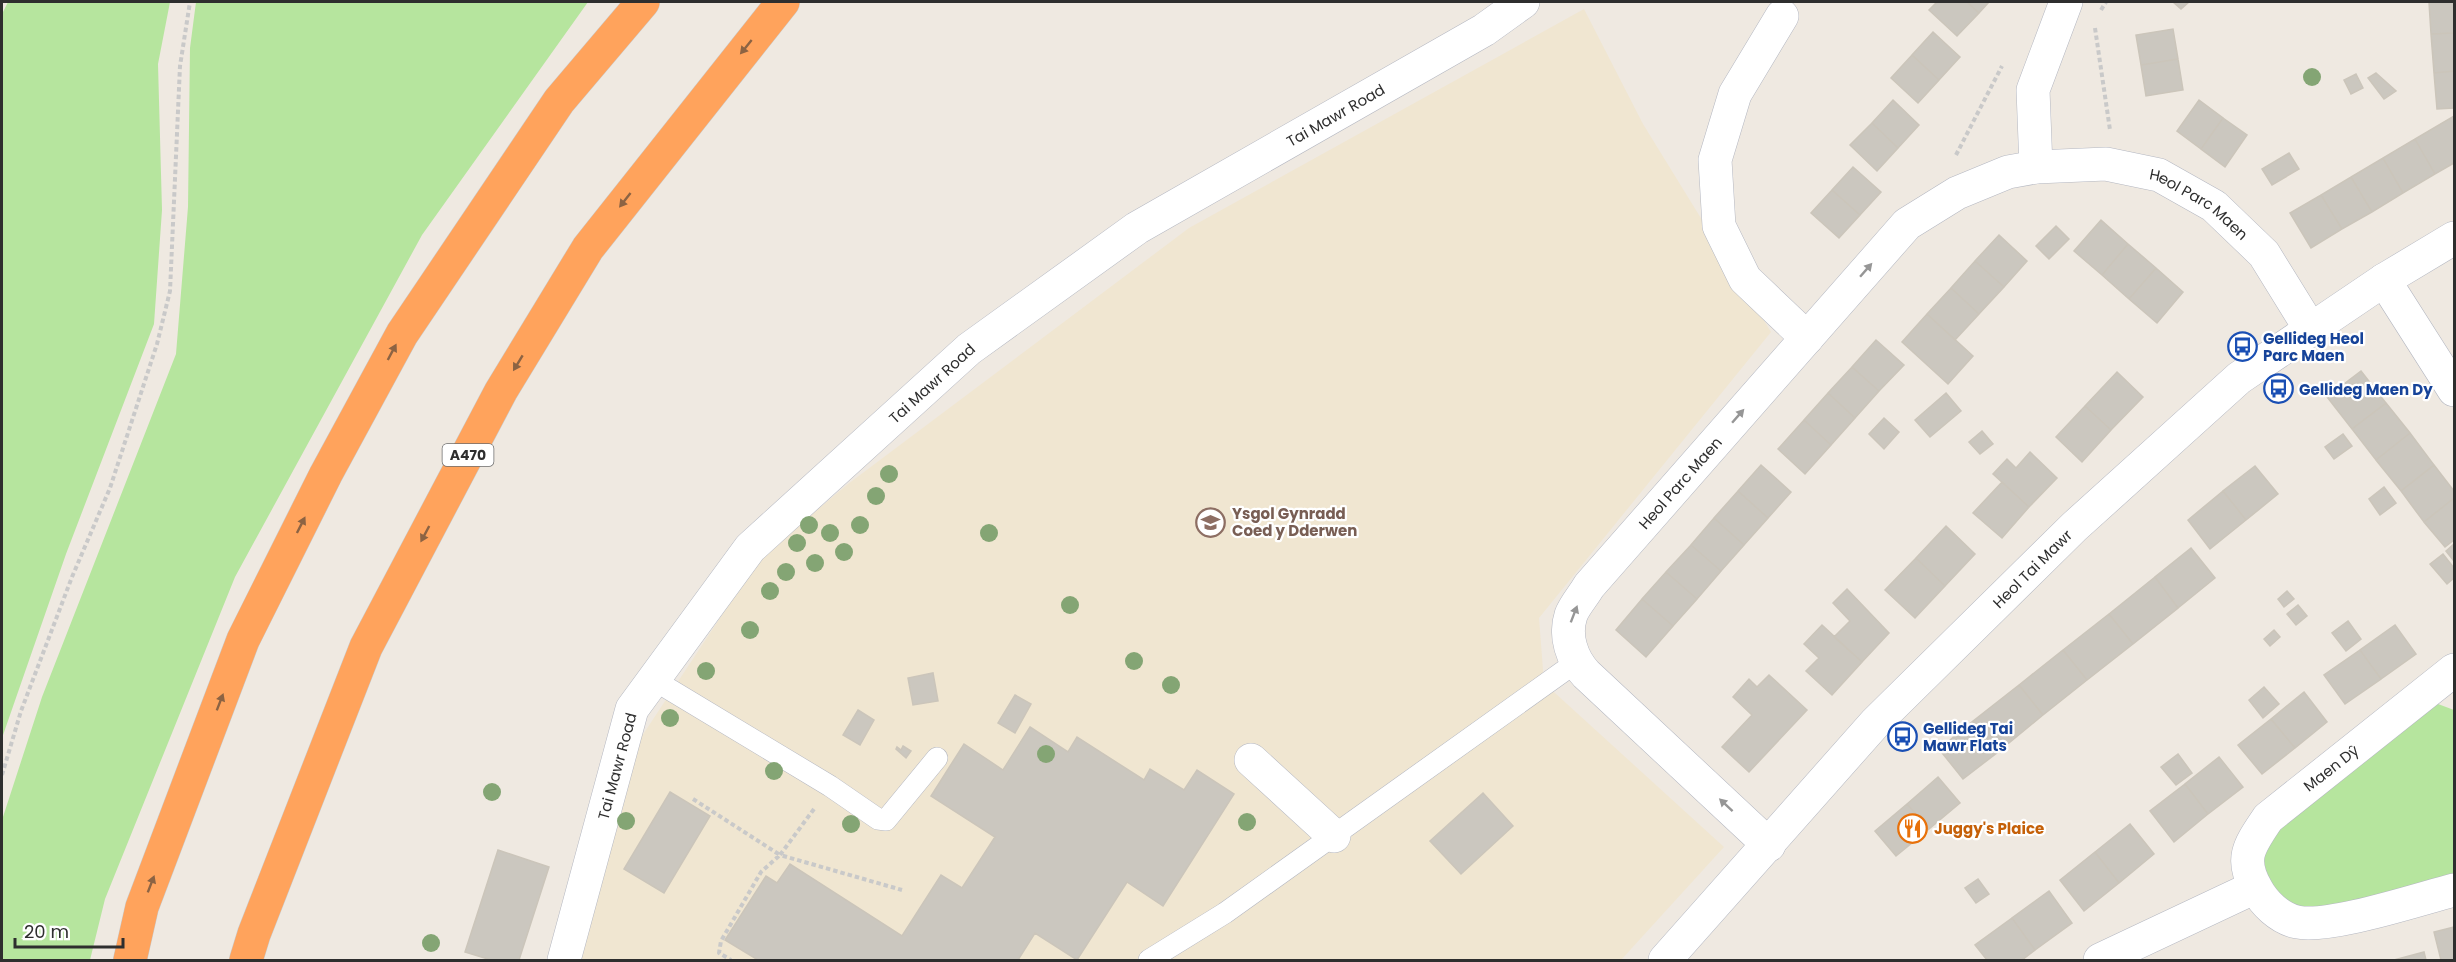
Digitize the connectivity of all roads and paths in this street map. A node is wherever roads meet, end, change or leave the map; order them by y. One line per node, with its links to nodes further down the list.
1 (190, 2): 22 (path)
2 (643, 2): 31 (highway, one-way to 2)
3 (783, 2): 32 (highway, A470, one-way to 32)
4 (1523, 2): 19 (street, Tai Mawr Road)
5 (2066, 2): 11 (street)
6 (2106, 2): 7 (path)
7 (2100, 11)
8 (1782, 16): 15 (street)
9 (2094, 21): 10 (path)
10 (2116, 166): 11 (street, Heol Parc Maen); 14 (street, Heol Parc Maen)
11 (2036, 167): 15 (street, Heol Parc Maen, one-way to 11)
12 (2454, 238): 13 (street, Heol Tai Mawr)
13 (2384, 279): 14 (street, Heol Tai Mawr); 16 (street)
14 (2311, 330): 26 (street, Heol Tai Mawr)
15 (1806, 338): 17 (street, Heol Parc Maen, one-way to 15)
16 (2454, 390)
17 (1575, 663): 25 (lane); 26 (street, one-way to 17)
18 (2454, 670): 28 (street, Maen Dŷ)
19 (654, 680): 23 (lane); 33 (street, Tai Mawr Road)
20 (937, 758): 23 (lane)
21 (1251, 760): 25 (street)
22 (2, 775)
23 (830, 786): 27 (path)
24 (693, 799): 27 (path)
25 (1334, 836): 35 (lane)
26 (1769, 845): 36 (street, Heol Tai Mawr)
27 (780, 855): 29 (path); 34 (path)
28 (2255, 887): 30 (street, Maen Dŷ); 37 (street)
29 (902, 890)
30 (2454, 890)
31 (129, 960)
32 (246, 960)
33 (564, 960)
34 (731, 960)
35 (1149, 960)
36 (1665, 960)
37 (2100, 960)

